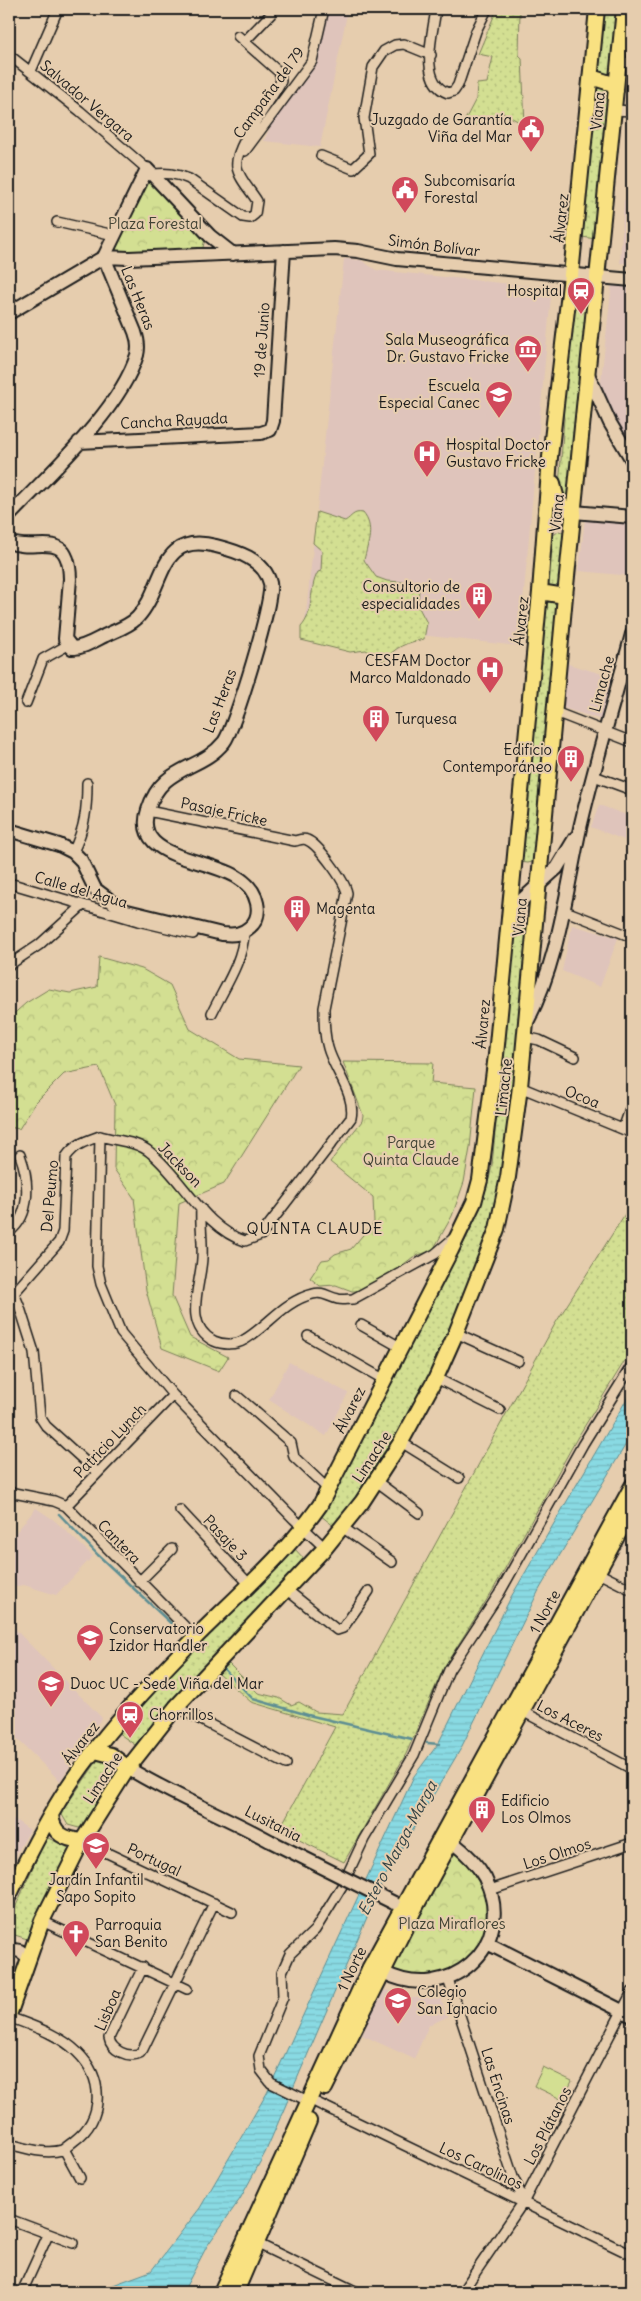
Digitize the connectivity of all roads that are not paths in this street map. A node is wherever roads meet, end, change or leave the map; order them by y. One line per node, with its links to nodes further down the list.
1 (58, 9): 12 (street)
2 (324, 9): 18 (street, Campaña del 79)
3 (436, 9): 10 (street)
4 (486, 9): 10 (street)
5 (597, 9): 13 (main road, Álvarez)
6 (624, 9): 8 (main road, Viana)
7 (271, 14): 18 (street, Campaña del 79)
8 (626, 44): 11 (main road, Viana)
9 (9, 55): 12 (street, Salvador Vergara)
10 (430, 55): 17 (street)
11 (626, 62): 14 (main road, Viana)
12 (31, 71): 19 (street, Salvador Vergara)
13 (591, 78): 14 (main road); 27 (main road, Álvarez)
14 (616, 91): 15 (main road, Viana)
15 (614, 110): 16 (street); 28 (main road, Viana)
16 (632, 111)
17 (321, 156)
18 (237, 161): 19 (street, Campaña del 79)
19 (149, 172): 21 (street); 22 (street)
20 (57, 222): 21 (street)
21 (114, 235): 26 (street)
22 (210, 236): 24 (street); 25 (street)
23 (284, 252): 24 (street, Simón Bolívar); 27 (street, Simón Bolívar); 32 (street, 19 de Junio)
24 (233, 254): 25 (street, Simón Bolívar)
25 (205, 255): 26 (street, Simón Bolívar)
26 (104, 257): 30 (street); 33 (street, Las Heras)
27 (571, 275): 28 (street, Simón Bolívar); 34 (main road, Álvarez)
28 (598, 277): 29 (street, Simón Bolívar); 31 (main road, Viana)
29 (632, 280)
30 (9, 313)
31 (587, 372): 35 (street); 36 (main road, Viana)
32 (270, 430): 33 (street, Cancha Rayada)
33 (79, 442): 37 (street, Las Heras)
34 (550, 457): 36 (main road); 40 (main road, Álvarez)
35 (632, 460)
36 (574, 512): 38 (street); 41 (main road, Viana)
37 (9, 516)
38 (632, 517)
39 (9, 542): 43 (street)
40 (540, 592): 41 (main road); 63 (main road, Álvarez)
41 (565, 596): 45 (main road, Viana)
42 (632, 634): 46 (street, Limache)
43 (68, 644): 44 (street); 51 (street, Las Heras)
44 (26, 703)
45 (555, 712): 46 (street); 59 (main road, Viana)
46 (606, 732): 47 (street); 48 (street, Limache)
47 (632, 742)
48 (594, 776): 50 (street); 52 (street, Limache)
49 (87, 783): 55 (street)
50 (632, 790)
51 (148, 810): 54 (street, Pasaje Fricke); 64 (street, Las Heras)
52 (580, 829): 56 (street, Limache); 57 (street, Limache)
53 (9, 830): 55 (street)
54 (295, 841): 78 (street, Jackson)
55 (74, 852): 62 (street)
56 (557, 868): 57 (street); 59 (street, Limache)
57 (571, 878): 61 (street, Limache)
58 (9, 883): 60 (street, Calle del Agua)
59 (539, 884): 63 (street, Limache); 69 (main road, Viana)
60 (82, 906): 62 (street, Calle del Agua); 67 (street)
61 (563, 910): 66 (street); 69 (street, Limache)
62 (141, 918): 64 (street); 65 (street)
63 (508, 919): 80 (main road, Álvarez)
64 (244, 933): 68 (street)
65 (193, 934)
66 (632, 937)
67 (9, 965)
68 (212, 1013)
69 (527, 1022): 70 (main road, Limache)
70 (525, 1038): 71 (street); 72 (main road, Limache)
71 (575, 1057)
72 (520, 1087): 74 (street, Ocoa); 83 (main road, Limache)
73 (632, 1104): 74 (street)
74 (623, 1128): 75 (street, Ocoa)
75 (632, 1133)
76 (100, 1136): 78 (street, Jackson); 81 (street, Del Peumo); 90 (street)
77 (20, 1155): 79 (street)
78 (201, 1208): 80 (street)
79 (9, 1232)
80 (459, 1233): 85 (main road, Álvarez)
81 (11, 1291): 94 (street, Del Peumo)
82 (361, 1325): 85 (street)
83 (456, 1333): 86 (street); 88 (main road, Limache)
84 (308, 1336): 89 (street)
85 (400, 1347): 89 (main road, Álvarez)
86 (518, 1361)
87 (632, 1365): 144 (street, Los Carolinos)
88 (436, 1378): 92 (street); 93 (main road, Limache)
89 (383, 1379): 98 (main road, Álvarez)
90 (173, 1395): 94 (street, Patricio Lynch); 104 (street)
91 (236, 1396): 98 (street)
92 (500, 1410)
93 (401, 1442): 95 (street); 96 (main road, Limache)
94 (98, 1473): 100 (street, Patricio Lynch)
95 (458, 1478)
96 (376, 1481): 103 (street); 105 (main road, Limache)
97 (632, 1486): 123 (main road, 1 Norte)
98 (328, 1488): 104 (main road, Álvarez)
99 (9, 1492): 100 (street, Cantera)
100 (66, 1506): 110 (street, Cantera)
101 (632, 1509): 109 (main road, 1 Norte)
102 (180, 1510): 111 (street, Pasaje 3)
103 (419, 1512)
104 (304, 1528): 106 (street); 111 (main road, Álvarez)
105 (342, 1528): 106 (main road, Limache); 108 (street)
106 (326, 1548): 112 (main road, Limache)
107 (172, 1549): 110 (street)
108 (392, 1562)
109 (598, 1573): 113 (street); 117 (main road, 1 Norte)
110 (140, 1582): 115 (street, Cantera)
111 (250, 1585): 115 (main road, Álvarez)
112 (287, 1590): 114 (street); 116 (main road, Limache)
113 (632, 1590)
114 (369, 1591)
115 (196, 1638): 118 (main road, Álvarez)
116 (176, 1706): 119 (street); 120 (main road, Limache)
117 (522, 1711): 121 (street, Los Aceres); 123 (main road, 1 Norte)
118 (96, 1751): 120 (main road); 122 (main road, Álvarez)
119 (286, 1764)
120 (128, 1768): 124 (main road, Limache); 129 (street, Lusitania, bridge)
121 (632, 1768)
122 (51, 1815): 124 (main road); 127 (main road, Álvarez)
123 (447, 1839): 126 (street); 129 (main road, 1 Norte)
124 (82, 1841): 128 (street, Portugal); 131 (main road, Limache)
125 (632, 1843): 126 (street, Los Olmos)
126 (490, 1890): 133 (street)
127 (9, 1896)
128 (214, 1903): 130 (street, Portugal); 139 (street)
129 (404, 1907): 132 (main road, 1 Norte); 137 (main road, 1 Norte)
130 (232, 1912)
131 (42, 1921): 135 (main road, Limache); 136 (street)
132 (394, 1926): 137 (main road); 144 (main road, 1 Norte)
133 (487, 1943): 138 (street); 142 (street)
134 (9, 1949): 135 (street)
135 (28, 1957): 143 (main road, Limache)
136 (143, 1967): 139 (street); 139 (street, Lisboa)
137 (383, 1972): 138 (street); 144 (main road, 1 Norte)
138 (448, 1979): 148 (street, Las Encinas)
139 (176, 1984): 140 (street)
140 (187, 1989)
141 (632, 1992): 142 (street, Los Plátanos)
142 (627, 2013): 148 (street, Los Plátanos)
143 (9, 2016): 146 (street)
144 (307, 2100): 148 (street, Los Carolinos); 151 (main road, 1 Norte)
145 (9, 2144): 146 (street)
146 (64, 2149): 147 (street)
147 (80, 2178)
148 (524, 2202): 153 (street, Los Carolinos); 158 (street, Los Plátanos)
149 (9, 2219): 150 (street)
150 (48, 2235): 152 (street); 154 (street)
151 (251, 2241): 155 (main road, 1 Norte); 156 (main road, 1 Norte); 157 (street)
152 (73, 2243)
153 (632, 2255)
154 (22, 2292)
155 (221, 2292)
156 (236, 2292)
157 (357, 2292)
158 (462, 2292)

